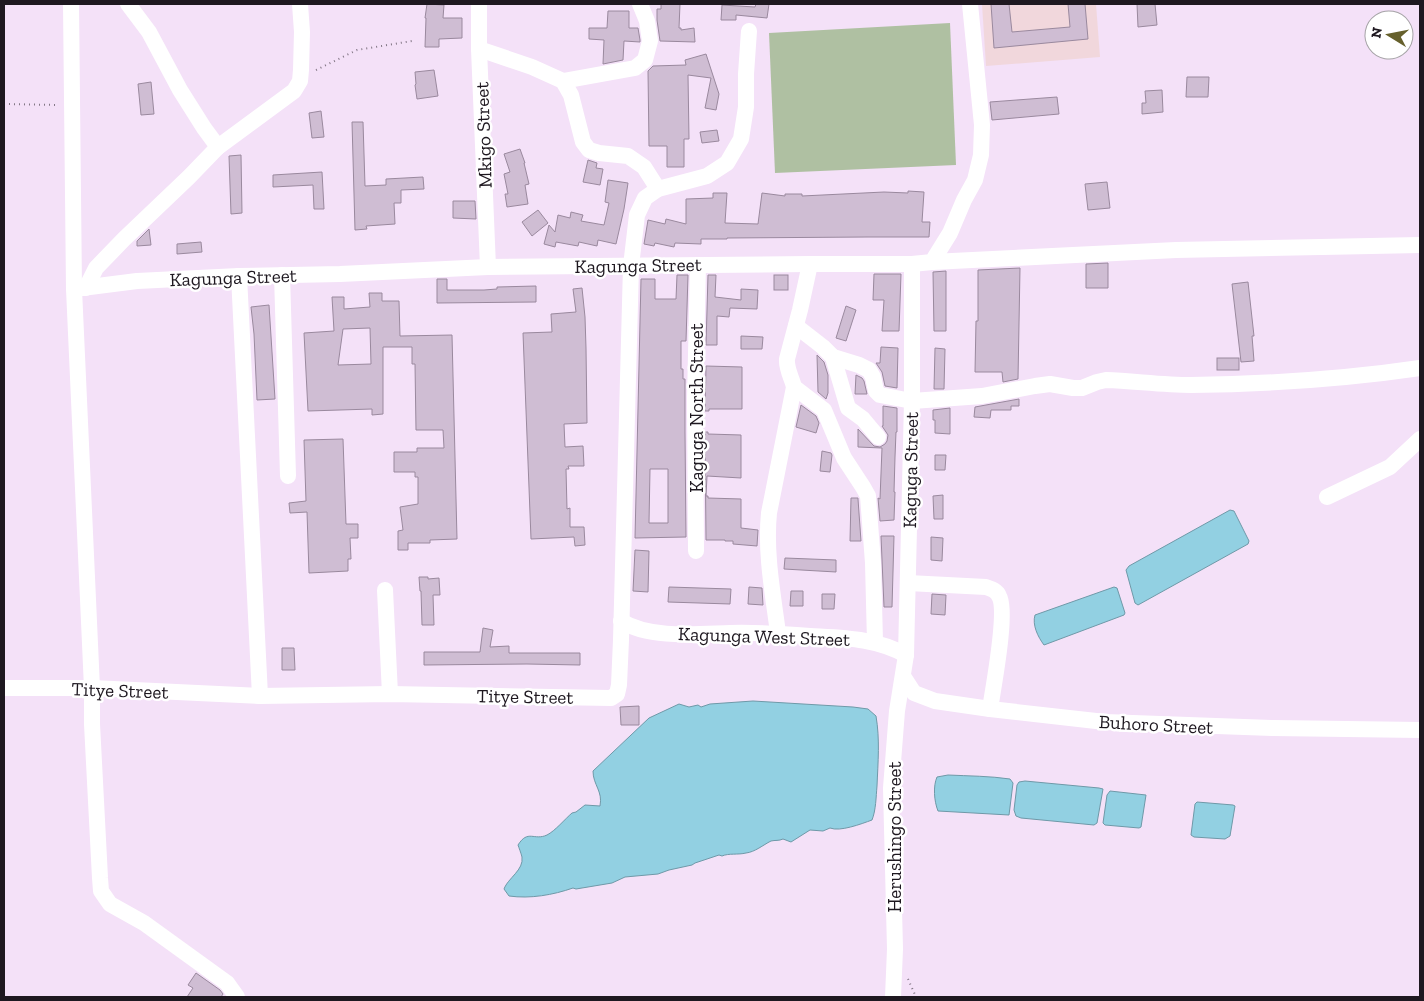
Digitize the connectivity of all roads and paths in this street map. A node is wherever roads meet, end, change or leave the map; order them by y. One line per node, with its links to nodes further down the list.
1 (72, 4): 13 (street)
2 (128, 4): 14 (street)
3 (300, 4): 10 (street)
4 (479, 4): 9 (street, Mkigo Street)
5 (640, 4): 11 (street)
6 (970, 4): 17 (street)
7 (749, 31): 15 (street)
8 (412, 41): 10 (path)
9 (479, 49): 11 (street); 22 (street, Mkigo Street)
10 (300, 81): 14 (street)
11 (563, 81): 15 (street)
12 (4, 104): 13 (path)
13 (73, 106): 25 (street)
14 (218, 147): 25 (street)
15 (658, 189): 21 (street, Titye Street)
16 (1420, 245): 17 (street, Kagunga Street)
17 (932, 262): 19 (street, Kagunga Street)
18 (810, 264): 19 (street, Kagunga Street); 20 (street, Kagunga Street); 26 (street)
19 (912, 264): 30 (street, Kaguga Street)
20 (698, 265): 21 (street, Kagunga Street); 35 (street, Kaguga North Street)
21 (631, 266): 22 (street, Kagunga Street); 38 (street, Titye Street)
22 (488, 267): 23 (street, Kagunga Street)
23 (282, 275): 24 (street, Kagunga Street); 33 (street)
24 (239, 276): 25 (street, Kagunga Street); 46 (street)
25 (80, 289): 44 (street)
26 (796, 326): 27 (street); 29 (street)
27 (833, 357): 30 (street); 31 (street)
28 (1420, 368): 30 (street)
29 (794, 388): 39 (street); 40 (street)
30 (912, 401): 36 (street, Kaguga Street)
31 (878, 437)
32 (1420, 439): 34 (street)
33 (288, 476)
34 (1327, 497)
35 (696, 551)
36 (908, 583): 41 (street, Kaguga Street); 47 (street)
37 (385, 590): 45 (street)
38 (621, 621): 39 (street, Kagunga West Street); 45 (street, Titye Street)
39 (778, 634): 40 (street, Kagunga West Street)
40 (875, 642): 41 (street, Kagunga West Street)
41 (906, 655): 42 (street, Kaguga Street)
42 (903, 676): 47 (street, Buhoro Street); 50 (street, Herushingo Street)
43 (4, 688): 44 (street, Titye Street)
44 (92, 688): 46 (street, Titye Street); 49 (street)
45 (390, 694): 46 (street, Titye Street)
46 (260, 696)
47 (990, 709): 48 (street, Buhoro Street)
48 (1420, 730)
49 (237, 997)
50 (893, 997)

